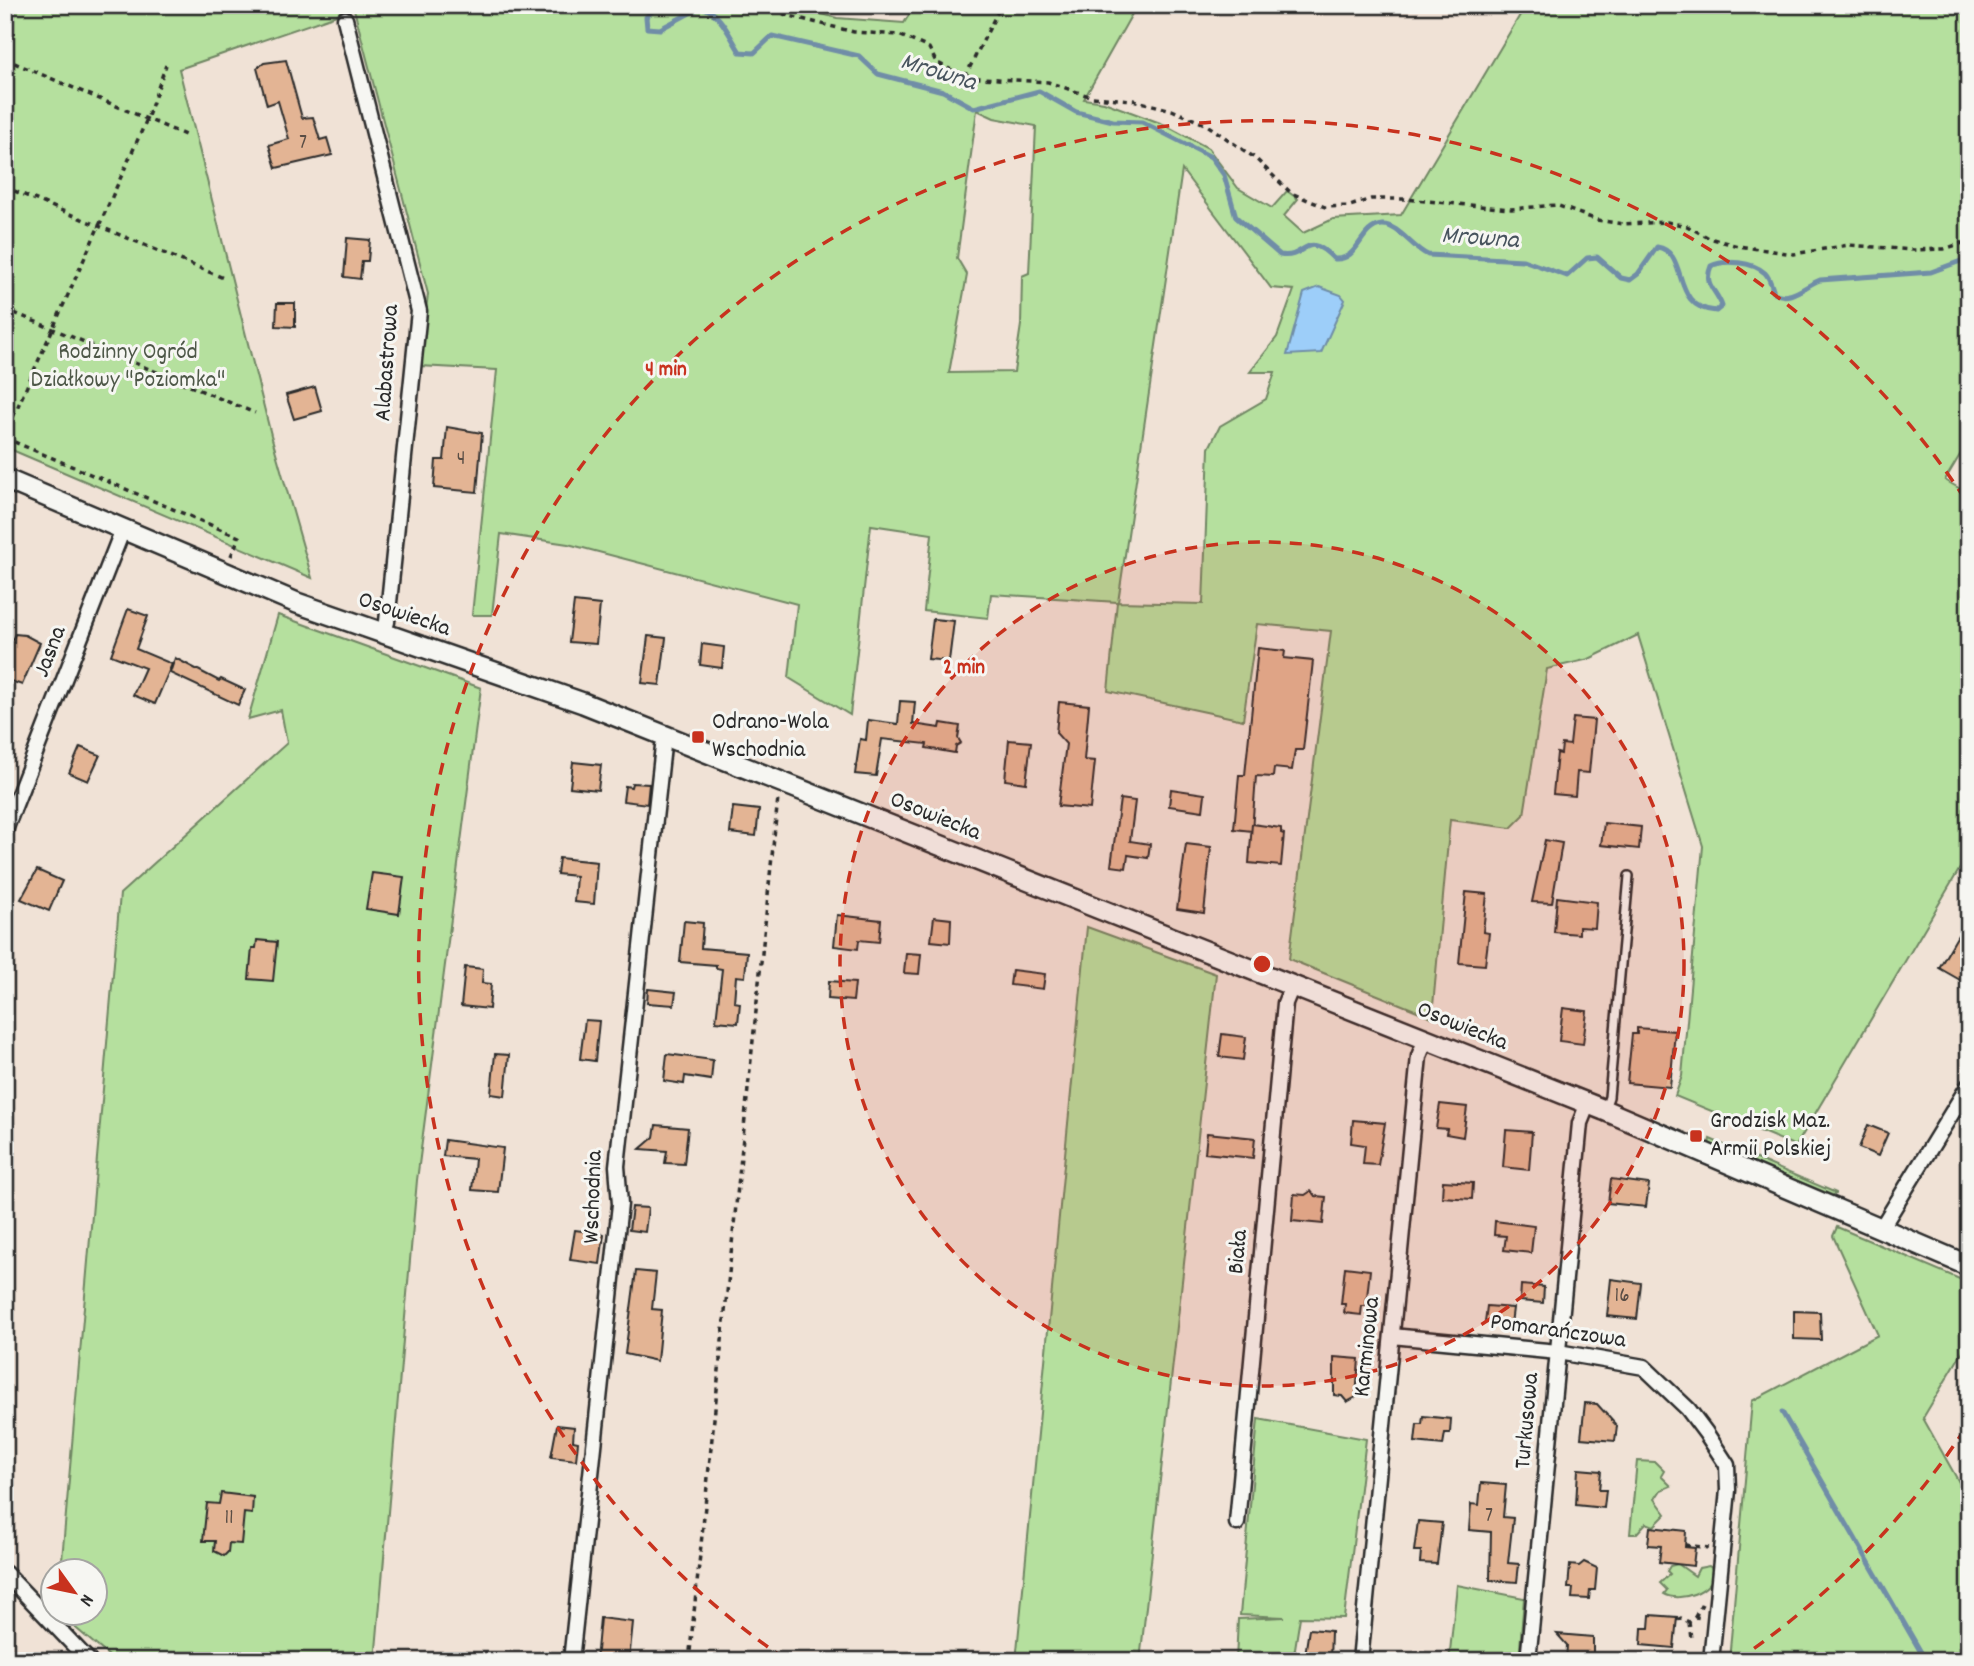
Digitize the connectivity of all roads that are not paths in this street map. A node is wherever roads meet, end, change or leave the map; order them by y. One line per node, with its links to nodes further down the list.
1 (345, 19): 4 (street, Alabastrowa)
2 (5, 479): 3 (street, Osowiecka)
3 (123, 529): 4 (street, Osowiecka); 6 (street, Jasna)
4 (383, 634): 5 (street, Osowiecka)
5 (667, 737): 8 (street, Osowiecka); 19 (street, Wschodnia)
6 (5, 830)
7 (1629, 876): 11 (lane)
8 (1292, 986): 9 (street, Osowiecka); 16 (street, Biała)
9 (1426, 1040): 11 (street, Osowiecka); 14 (street, Karminowa)
10 (1969, 1085): 12 (street)
11 (1596, 1107): 12 (street, Osowiecka); 15 (street, Turkusowa)
12 (1882, 1227): 13 (street, Osowiecka)
13 (1969, 1266)
14 (1392, 1336): 15 (street, Pomarańczowa); 20 (street, Karminowa)
15 (1558, 1353): 21 (street, Turkusowa); 22 (street, Pomarańczowa)
16 (1237, 1523)
17 (5, 1573): 18 (street)
18 (89, 1661)
19 (571, 1661)
20 (1360, 1661)
21 (1528, 1661)
22 (1711, 1661)

